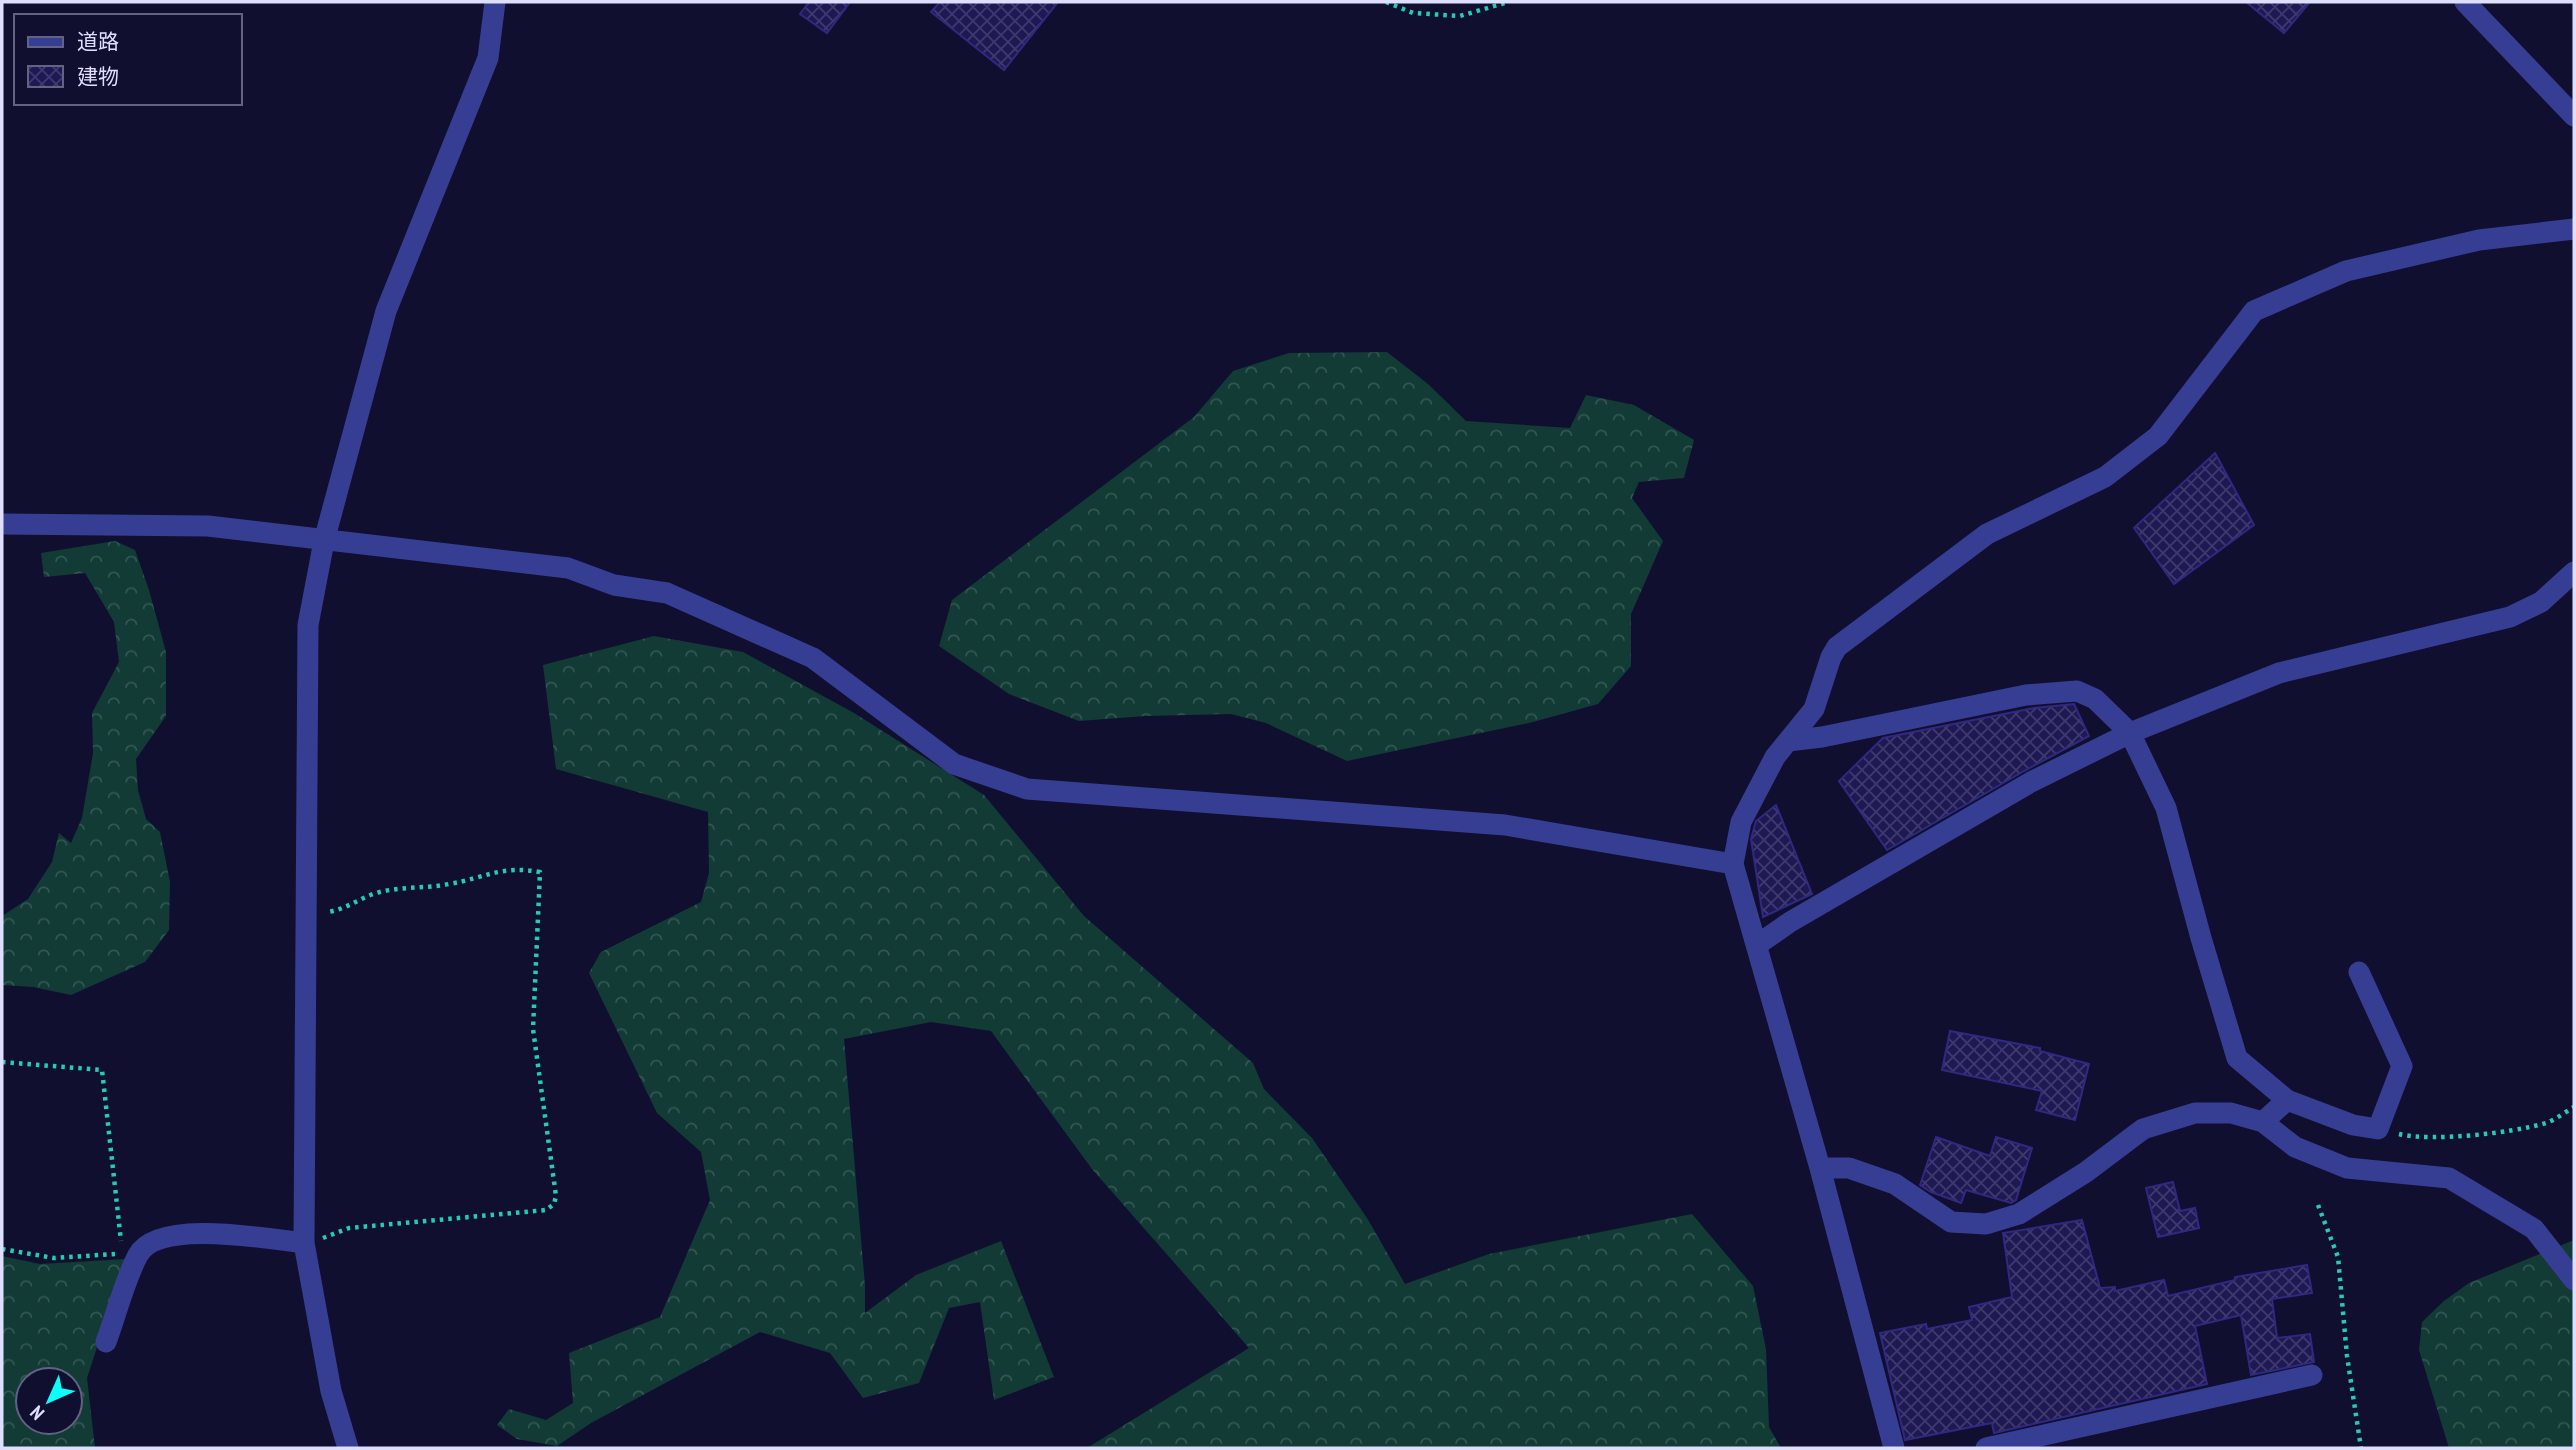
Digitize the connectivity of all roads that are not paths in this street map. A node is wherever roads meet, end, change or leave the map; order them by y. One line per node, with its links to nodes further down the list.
1 (495, 2): 6 (street)
2 (2465, 2): 3 (street)
3 (2574, 116)
4 (2574, 229): 9 (street)
5 (2, 524): 6 (street)
6 (324, 541): 10 (street); 16 (street)
7 (2574, 572): 8 (street)
8 (2130, 733): 9 (street); 11 (street); 13 (street)
9 (1788, 741): 10 (street)
10 (1733, 864): 11 (street)
11 (1757, 945): 15 (street)
12 (2359, 972): 13 (street)
13 (2287, 1100): 14 (street)
14 (2263, 1122): 15 (street); 17 (street)
15 (1820, 1168): 21 (street)
16 (304, 1244): 18 (street); 20 (street)
17 (2574, 1280)
18 (106, 1342)
19 (2312, 1375): 22 (street)
20 (348, 1448)
21 (1894, 1448)
22 (1986, 1448)

